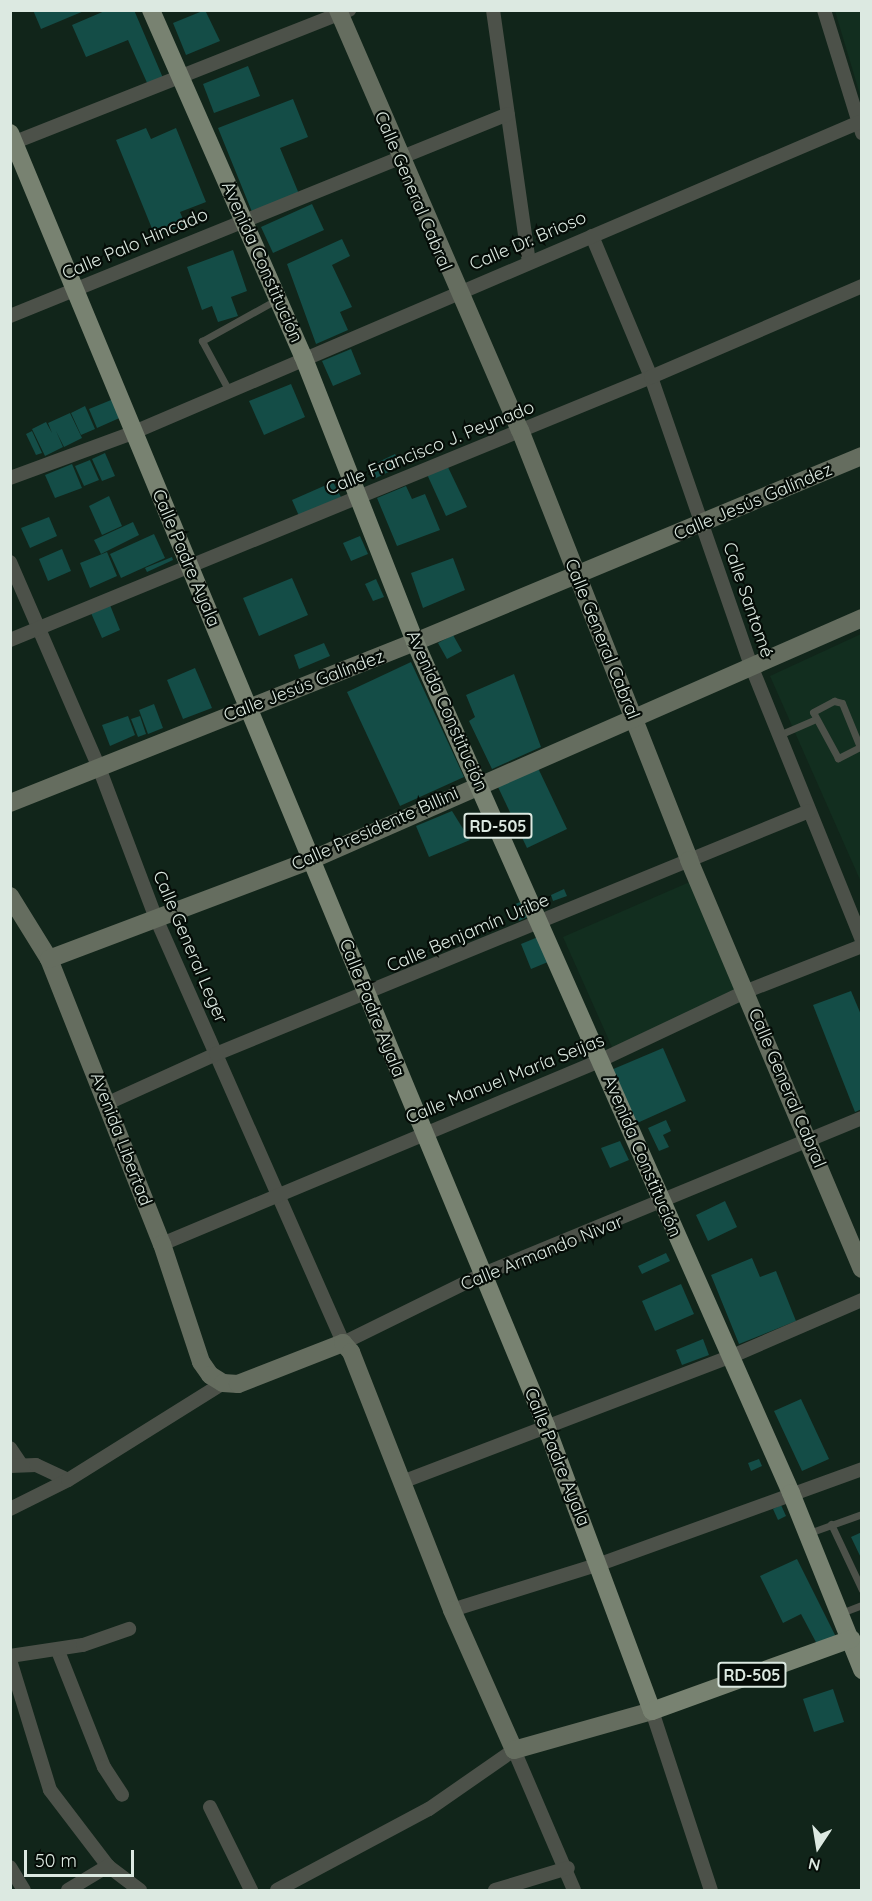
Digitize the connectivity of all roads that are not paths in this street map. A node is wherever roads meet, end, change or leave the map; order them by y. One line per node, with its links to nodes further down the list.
1 (152, 10): 5 (main road, Avenida Constitución / RD-505)
2 (493, 10): 6 (street)
3 (824, 10): 7 (street)
4 (342, 12): 5 (street); 9 (street, Calle General Cabral)
5 (180, 78): 8 (street); 10 (main road, Avenida Constitución / RD-505)
6 (508, 114): 9 (street, Calle Palo Hincado); 12 (street)
7 (860, 126): 11 (street, Calle Dr. Brioso)
8 (12, 140): 14 (main road, Calle Padre Ayala)
9 (398, 156): 10 (street, Calle Palo Hincado); 15 (street, Calle General Cabral)
10 (243, 219): 14 (street, Calle Palo Hincado); 16 (main road, Avenida Constitución / RD-505)
11 (592, 236): 12 (street, Calle Dr. Brioso); 19 (street, Calle Santomé)
12 (529, 262): 15 (street, Calle Dr. Brioso)
13 (861, 286): 19 (street, Calle Francisco J. Peynado)
14 (77, 289): 17 (street, Calle Palo Hincado); 22 (main road, Calle Padre Ayala)
15 (456, 291): 18 (street, Calle Dr. Brioso); 21 (street, Calle General Cabral)
16 (278, 299): 18 (main road, Avenida Constitución / RD-505); 20 (lane)
17 (10, 316)
18 (303, 356): 20 (street, Calle Dr. Brioso); 25 (main road, Avenida Constitución / RD-505)
19 (651, 377): 21 (street, Calle Francisco J. Peynado); 26 (street, Calle Santomé)
20 (228, 390): 22 (street, Calle Dr. Brioso)
21 (520, 430): 25 (street, Calle Francisco J. Peynado); 29 (street, Calle General Cabral)
22 (132, 433): 24 (street, Calle Dr. Brioso); 28 (main road, Calle Padre Ayala)
23 (861, 456): 26 (street, Calle Jesús Galíndez)
24 (10, 478)
25 (356, 498): 28 (street, Calle Francisco J. Peynado); 33 (main road, Avenida Constitución / RD-505)
26 (704, 524): 29 (street, Calle Jesús Galíndez); 34 (street, Calle Santomé)
27 (10, 562): 31 (street, Calle General Leger)
28 (190, 566): 31 (street, Calle Francisco J. Peynado); 35 (main road, Calle Padre Ayala)
29 (576, 574): 33 (street, Calle Jesús Galíndez); 36 (street, Calle General Cabral)
30 (861, 618): 34 (street, Calle Presidente Billini)
31 (38, 630): 32 (street, Calle Francisco J. Peynado); 39 (street, Calle General Leger)
32 (10, 640)
33 (415, 642): 35 (street, Calle Jesús Galíndez); 40 (main road, Avenida Constitución / RD-505)
34 (752, 668): 36 (street, Calle Presidente Billini); 38 (street, Calle Santomé)
35 (250, 707): 39 (street, Calle Jesús Galíndez); 43 (main road, Calle Padre Ayala)
36 (633, 717): 40 (street, Calle Presidente Billini); 44 (street, Calle General Cabral)
37 (816, 719): 37 (lane); 38 (lane)
38 (779, 735): 42 (street, Calle Santomé)
39 (98, 765): 41 (street, Calle Jesús Galíndez); 46 (street, Calle General Leger)
40 (479, 783): 43 (street, Calle Presidente Billini); 47 (main road, Avenida Constitución / RD-505)
41 (10, 803)
42 (809, 811): 44 (street, Calle Benjamín Uribe); 48 (street, Calle Santomé)
43 (311, 860): 46 (street, Calle Presidente Billini); 52 (main road, Calle Padre Ayala)
44 (689, 860): 47 (street, Calle Benjamín Uribe); 51 (street, Calle General Cabral)
45 (10, 896): 50 (street, Avenida Libertad)
46 (155, 916): 50 (street, Calle Presidente Billini); 53 (street, Calle General Leger)
47 (541, 922): 52 (street, Calle Benjamín Uribe); 54 (main road, Avenida Constitución / RD-505)
48 (861, 940)
49 (861, 946): 51 (street, Calle Manuel María Seijas)
50 (49, 959): 55 (street, Avenida Libertad)
51 (747, 991): 54 (street, Calle Manuel María Seijas); 58 (street, Calle General Cabral)
52 (366, 995): 53 (street, Calle Benjamín Uribe); 57 (main road, Calle Padre Ayala)
53 (216, 1054): 55 (street, Calle Benjamín Uribe); 59 (street, Calle General Leger)
54 (601, 1060): 57 (street, Calle Manuel María Seijas); 60 (main road, Avenida Constitución / RD-505)
55 (108, 1103): 61 (street, Avenida Libertad)
56 (861, 1118): 58 (street, Calle Armando Nivar)
57 (423, 1131): 59 (street, Calle Manuel María Seijas); 63 (main road, Calle Padre Ayala)
58 (811, 1141): 60 (street, Calle Armando Nivar); 62 (street, Calle General Cabral)
59 (278, 1193): 61 (street, Calle Manuel María Seijas); 65 (street, Calle General Leger)
60 (663, 1204): 63 (street, Calle Armando Nivar); 66 (main road, Avenida Constitución / RD-505)
61 (162, 1244): 67 (street, Avenida Libertad)
62 (861, 1269)
63 (481, 1275): 65 (street, Calle Armando Nivar); 68 (main road, Calle Padre Ayala)
64 (861, 1300): 66 (street)
65 (343, 1343): 67 (street, Calle Armando Nivar); 73 (street)
66 (730, 1357): 68 (street); 74 (main road, Avenida Constitución / RD-505)
67 (223, 1383): 72 (street)
68 (546, 1426): 73 (street); 79 (main road, Calle Padre Ayala)
69 (10, 1448): 70 (street)
70 (15, 1464): 72 (street)
71 (861, 1469): 74 (street)
72 (68, 1479): 75 (street)
73 (402, 1482): 82 (street)
74 (791, 1493): 78 (main road, Avenida Constitución / RD-505); 79 (street)
75 (10, 1509)
76 (861, 1514): 77 (lane)
77 (831, 1524): 78 (lane); 80 (lane)
78 (808, 1534): 83 (main road, Avenida Constitución / RD-505)
79 (600, 1564): 82 (street); 89 (main road, Calle Padre Ayala)
80 (861, 1590)
81 (861, 1605): 83 (lane)
82 (452, 1610): 90 (street)
83 (841, 1613): 85 (main road, Avenida Constitución / RD-505)
84 (129, 1629): 86 (street)
85 (856, 1637): 88 (main road, RD-505); 89 (main road, RD-505)
86 (58, 1651): 87 (street); 91 (street)
87 (10, 1658): 93 (street)
88 (861, 1670)
89 (652, 1711): 90 (street); 103 (street, Calle Padre Ayala)
90 (514, 1750): 95 (street); 100 (street)
91 (122, 1795)
92 (210, 1807): 99 (street)
93 (108, 1866): 97 (street); 98 (street)
94 (10, 1867): 96 (street)
95 (568, 1868): 101 (street); 102 (street)
96 (24, 1890)
97 (68, 1890)
98 (140, 1890)
99 (251, 1890)
100 (277, 1890)
101 (495, 1890)
102 (574, 1890)
103 (711, 1890)

